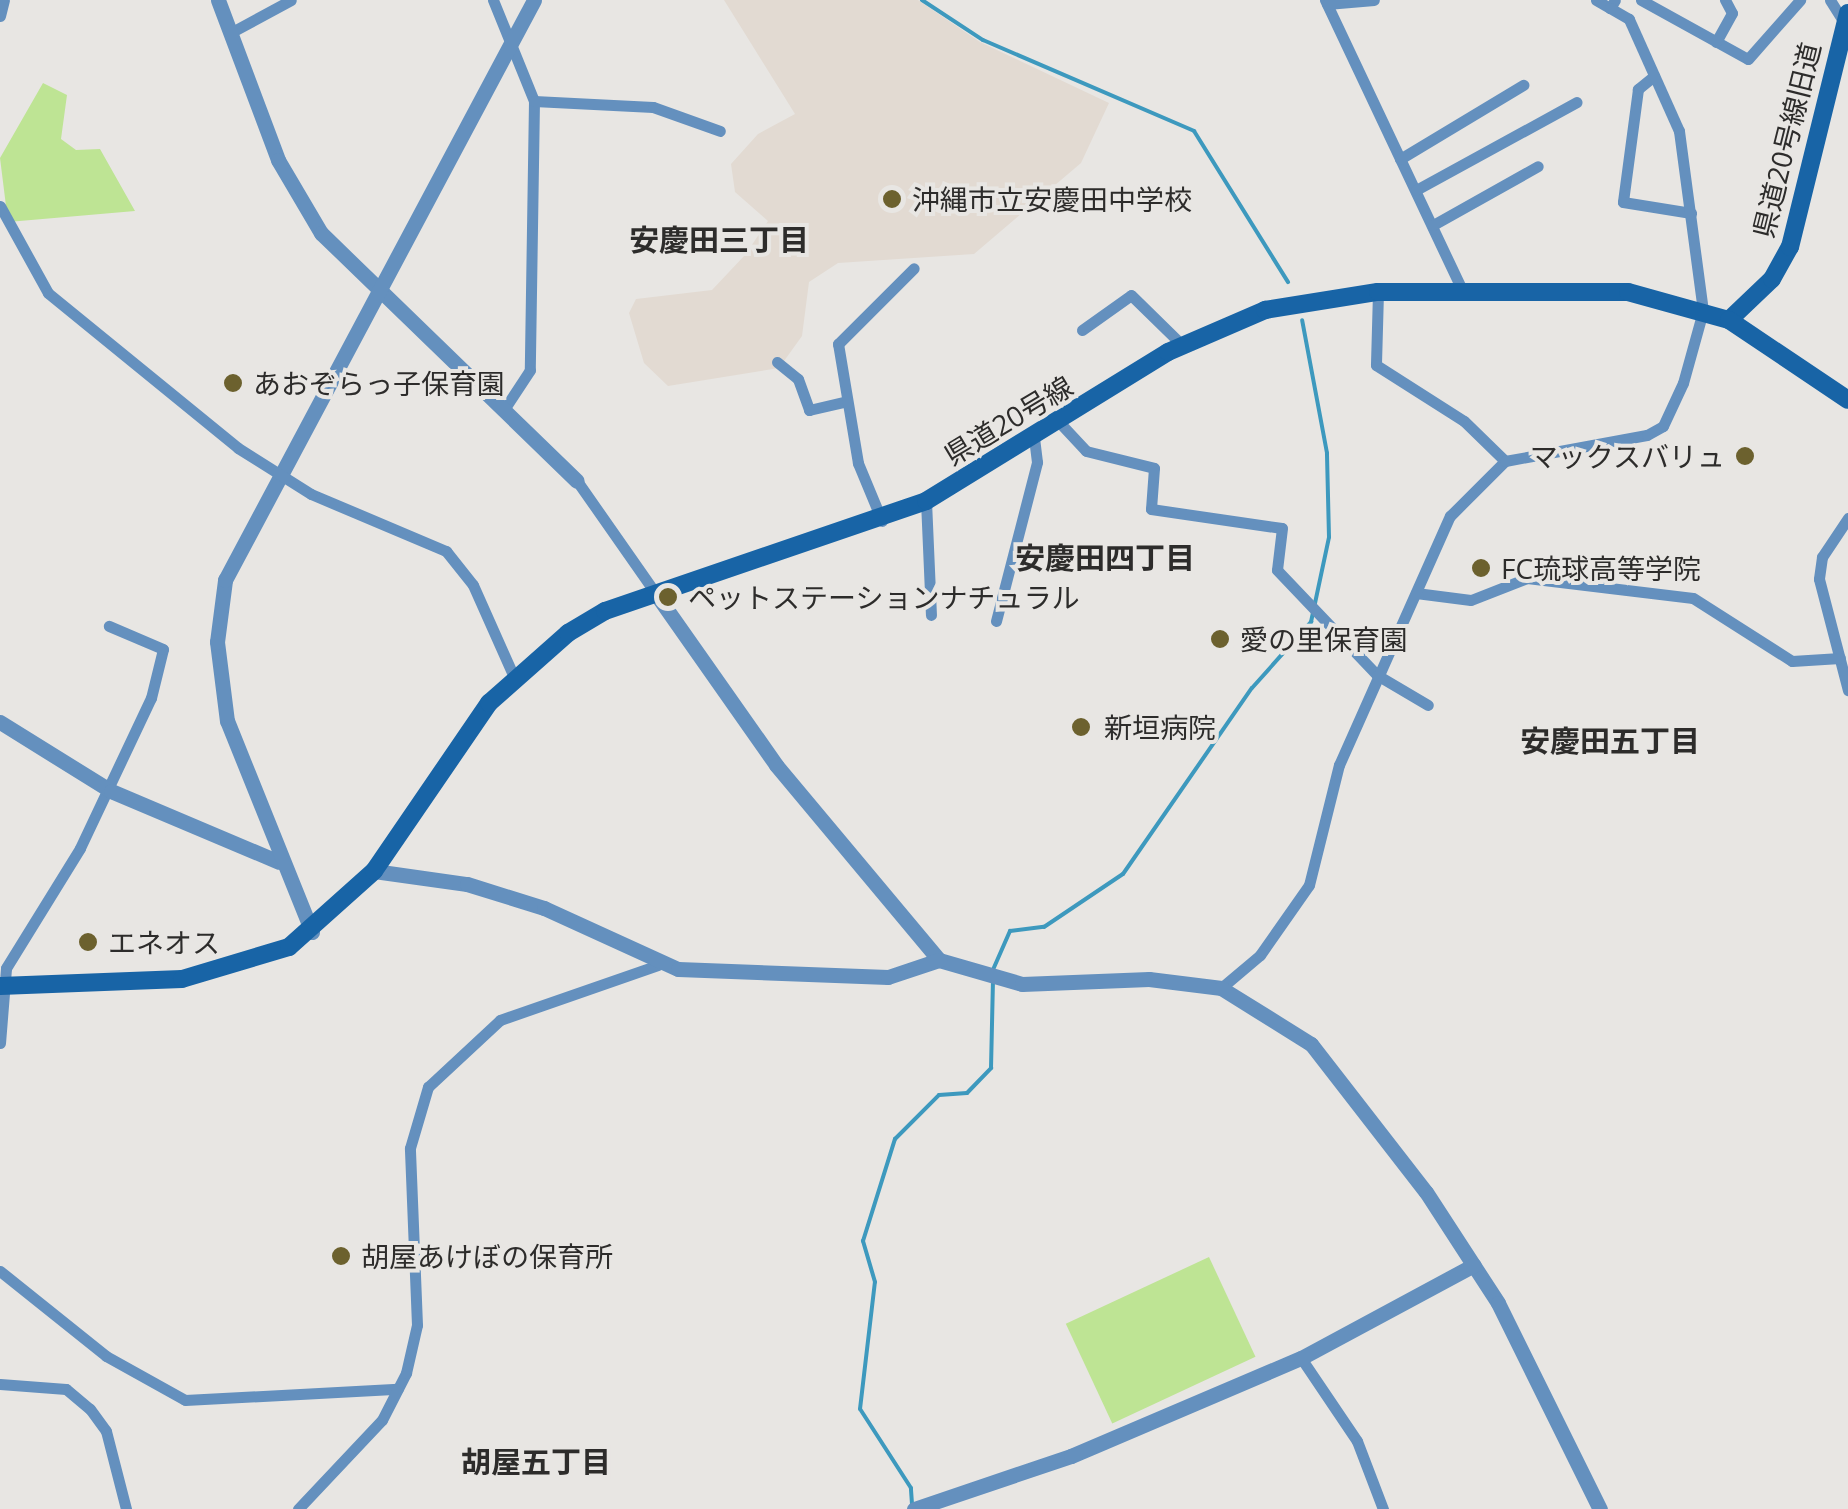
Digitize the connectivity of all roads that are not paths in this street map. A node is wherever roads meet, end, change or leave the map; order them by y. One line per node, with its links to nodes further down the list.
1 (4, 0): 14 (street)
2 (218, 0): 16 (street)
3 (291, 0): 16 (street)
4 (493, 0): 17 (street)
5 (534, 0): 17 (street)
6 (1374, 0): 12 (street)
7 (1596, 0): 13 (street)
8 (1641, 0): 18 (street)
9 (1725, 0): 18 (street)
10 (1800, 0): 18 (street)
11 (1830, 0): 15 (street)
12 (1326, 2): 24 (street)
13 (1613, 4): 19 (street)
14 (0, 16)
15 (1846, 17): 35 (main road, 県道20号線旧道)
16 (230, 33): 32 (street)
17 (512, 40): 21 (street); 32 (street)
18 (1716, 42)
19 (1654, 76): 28 (street); 28 (street)
20 (1523, 84): 24 (street)
21 (534, 101): 23 (street); 41 (street)
22 (1577, 102): 26 (street)
23 (720, 132)
24 (1400, 158): 26 (street)
25 (1538, 166): 29 (street)
26 (1416, 190): 29 (street)
27 (0, 206): 55 (street, bridge)
28 (1690, 213): 34 (street)
29 (1433, 226): 31 (street)
30 (914, 268): 40 (street)
31 (1462, 290): 33 (main road, 県道20号線); 34 (main road, 県道20号線)
32 (373, 292): 41 (street); 61 (street)
33 (1378, 292): 37 (main road, 県道20号線); 44 (street)
34 (1703, 311): 35 (main road, 県道20号線); 44 (street)
35 (1729, 320): 39 (main road, 県道20号線)
36 (1082, 330): 37 (street)
37 (1182, 345): 42 (main road, 県道20号線)
38 (778, 362): 40 (street)
39 (1848, 400)
40 (846, 402): 48 (street)
41 (507, 406): 45 (street)
42 (1060, 423): 43 (main road, 県道20号線); 56 (street)
43 (1034, 438): 46 (main road, 県道20号線); 52 (street)
44 (1505, 460): 50 (street)
45 (577, 481): 49 (street)
46 (926, 501): 48 (main road, 県道20号線); 51 (street)
47 (1848, 518): 54 (street)
48 (882, 521): 49 (main road, 県道20号線)
49 (656, 594): 55 (main road, 県道20号線); 64 (street)
50 (1416, 594): 54 (street); 56 (street)
51 (931, 614)
52 (996, 622)
53 (108, 626): 60 (street)
54 (1843, 663): 57 (street)
55 (514, 675): 62 (main road, 県道20号線)
56 (1377, 675): 58 (street); 67 (street)
57 (1848, 690)
58 (1428, 705)
59 (0, 722): 60 (street)
60 (111, 792): 61 (street); 66 (street)
61 (280, 862): 63 (street)
62 (374, 871): 63 (main road, 県道20号線); 65 (street)
63 (312, 932): 66 (main road, 県道20号線)
64 (939, 960): 65 (street); 67 (street)
65 (658, 965): 73 (street)
66 (2, 986): 68 (street)
67 (1221, 988): 69 (street)
68 (0, 1043)
69 (1474, 1266): 71 (street); 78 (street)
70 (0, 1271): 73 (street)
71 (1301, 1358): 74 (street); 77 (street)
72 (0, 1384): 75 (street)
73 (398, 1389): 76 (street)
74 (918, 1508)
75 (126, 1509)
76 (298, 1509)
77 (1382, 1509)
78 (1600, 1509)

